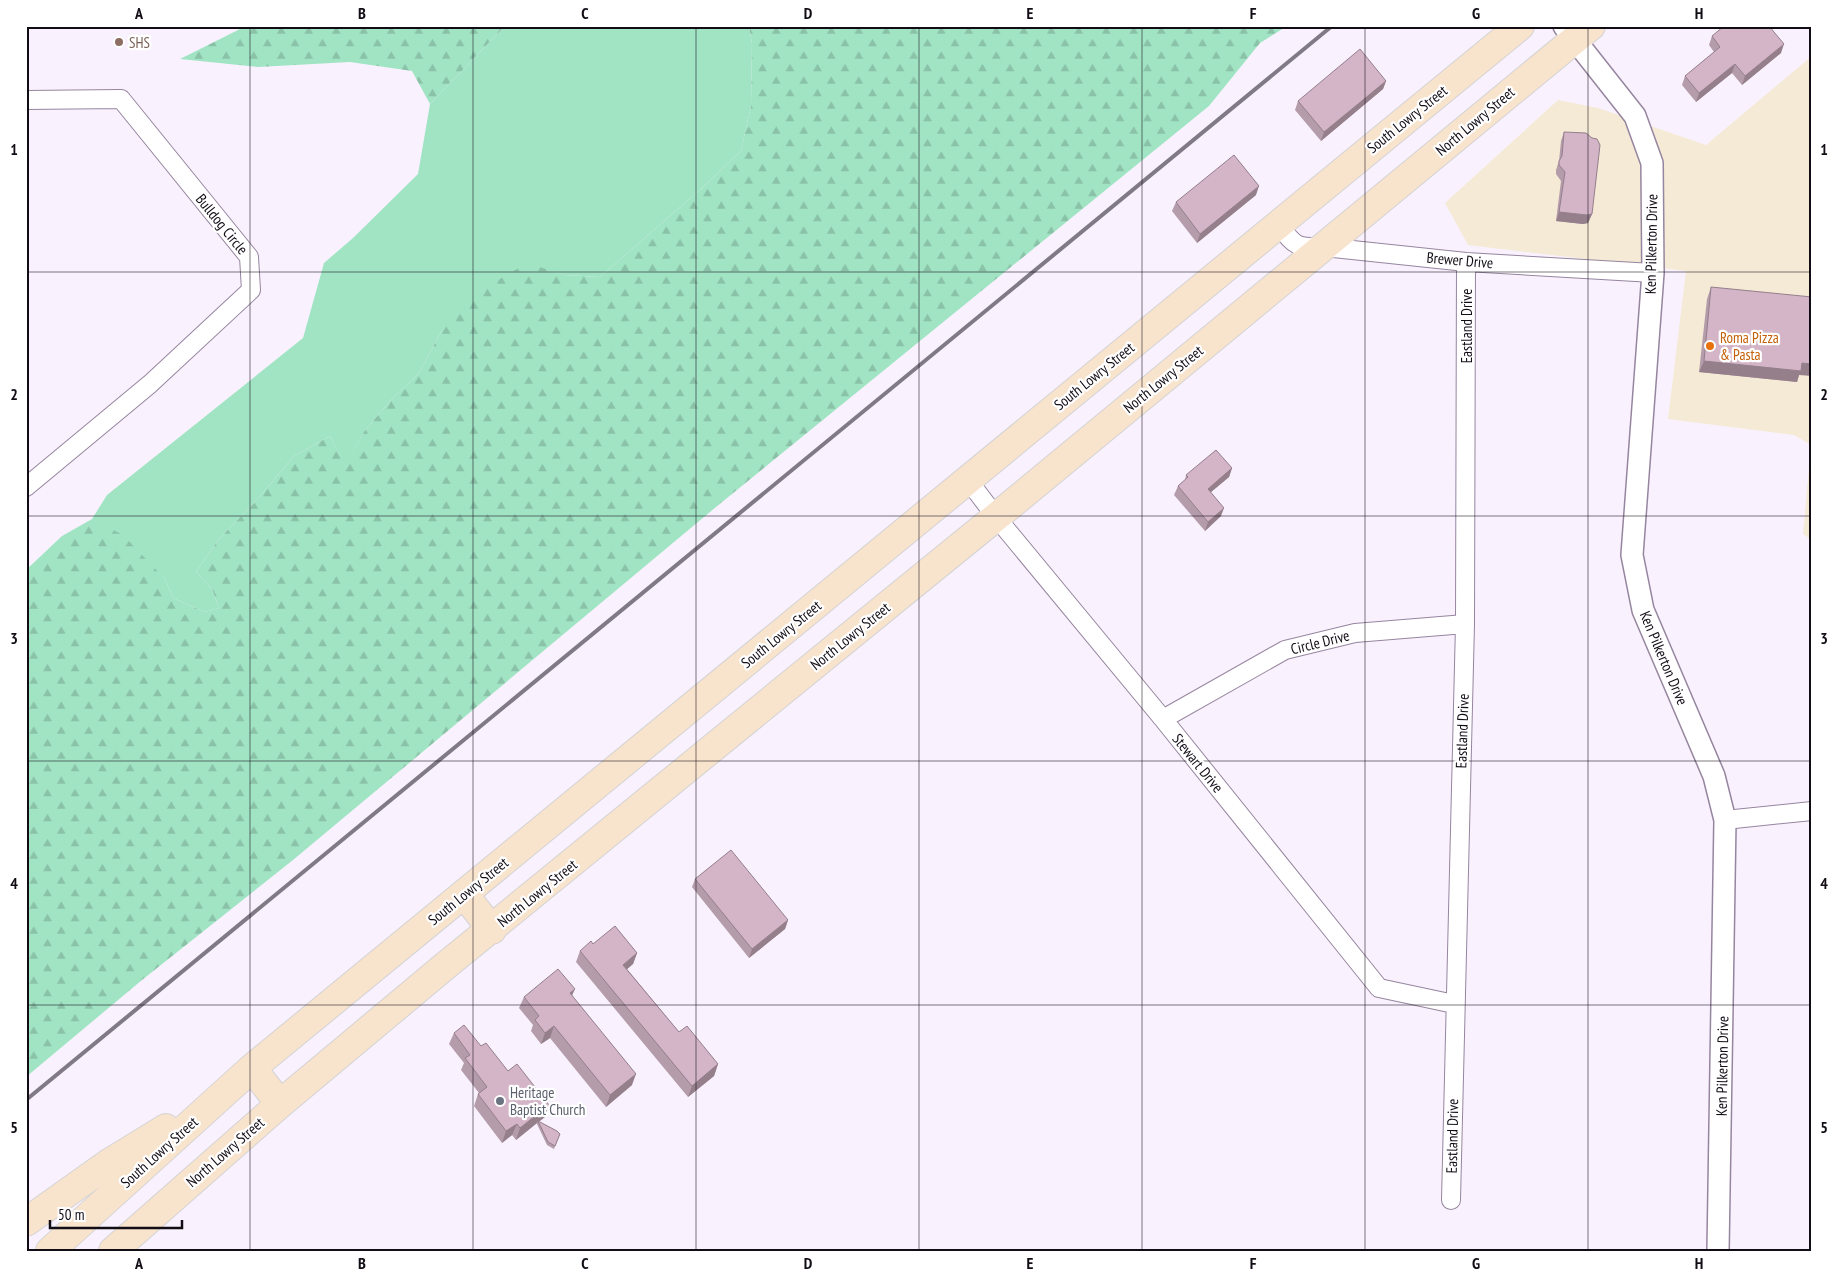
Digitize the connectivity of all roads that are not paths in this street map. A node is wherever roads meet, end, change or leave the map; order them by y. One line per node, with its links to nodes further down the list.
1 (1520, 26): 4 (main road, South Lowry Street)
2 (1577, 31): 5 (main road, North Lowry Street); 7 (street, Ken Pilkerton Drive)
3 (26, 100): 9 (street, Bulldog Circle)
4 (1278, 224): 5 (street, Brewer Drive); 8 (main road, South Lowry Street)
5 (1324, 247): 6 (street, Brewer Drive); 10 (main road, North Lowry Street)
6 (1466, 262): 7 (street, Brewer Drive); 11 (street, Eastland Drive)
7 (1652, 273): 14 (street, Ken Pilkerton Drive)
8 (968, 480): 10 (street, Stewart Drive); 15 (main road, South Lowry Street)
9 (26, 487)
10 (996, 517): 12 (street, Stewart Drive); 16 (main road, North Lowry Street)
11 (1465, 624): 12 (street, Circle Drive); 17 (street, Eastland Drive)
12 (1163, 719): 17 (street, Stewart Drive)
13 (1812, 811): 14 (street)
14 (1725, 820): 25 (street, Ken Pilkerton Drive)
15 (464, 894): 16 (main road); 18 (main road, South Lowry Street)
16 (492, 930): 20 (main road, North Lowry Street)
17 (1454, 1004): 21 (street, Eastland Drive)
18 (252, 1068): 19 (main road, South Lowry Street); 20 (main road)
19 (229, 1088): 22 (main road); 23 (main road, South Lowry Street)
20 (280, 1104): 24 (main road, North Lowry Street)
21 (1451, 1200)
22 (26, 1222)
23 (50, 1251)
24 (113, 1251)
25 (1718, 1251)

